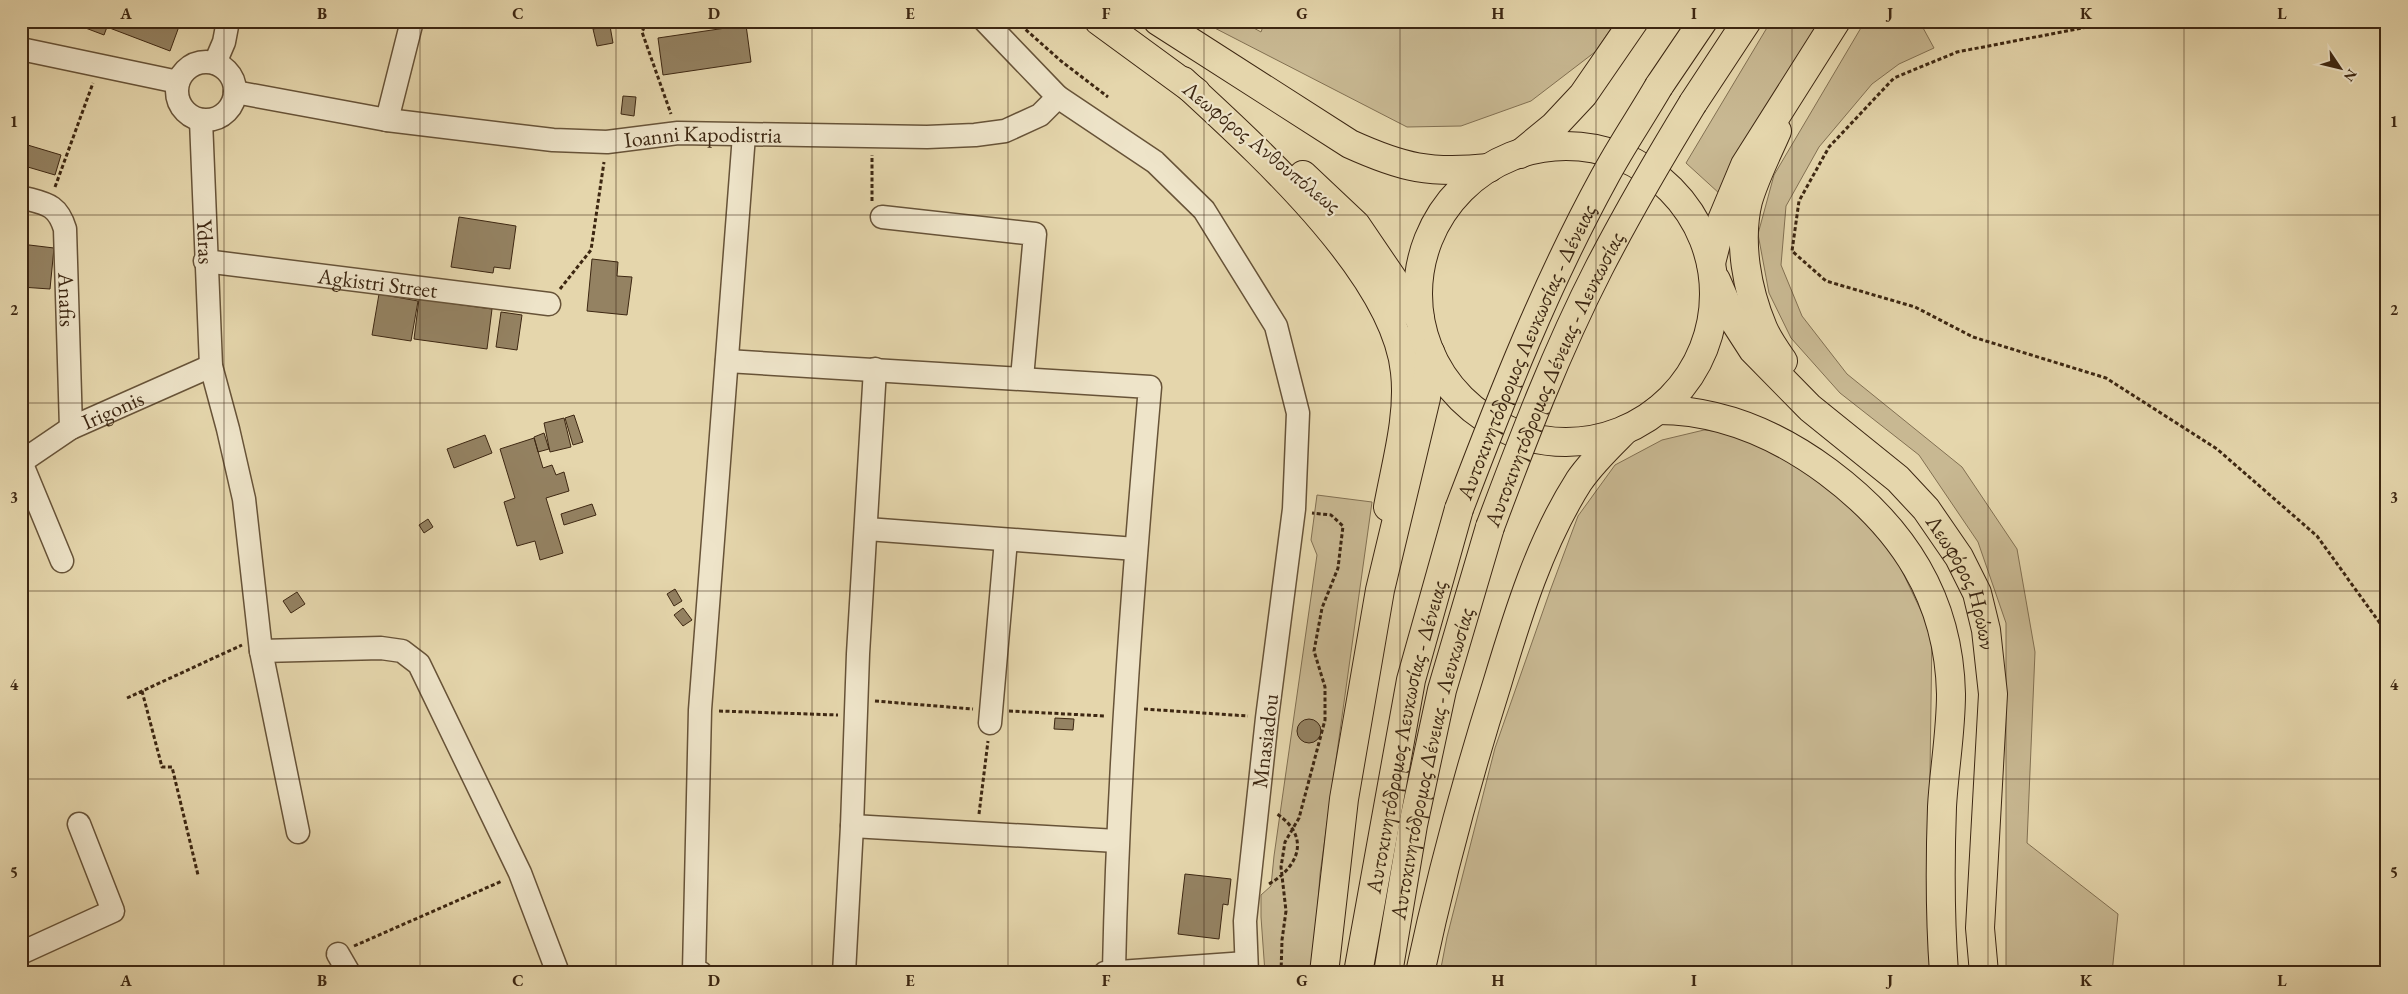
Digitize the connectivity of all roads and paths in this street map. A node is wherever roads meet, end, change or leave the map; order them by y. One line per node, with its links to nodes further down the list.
1 (228, 21): 15 (street)
2 (412, 21): 23 (street)
3 (647, 21): 24 (path)
4 (985, 21): 21 (street)
5 (1016, 21): 20 (path)
6 (1099, 21): 18 (main road, Λεωφόρος Ανθουπόλεως)
7 (1158, 21): 29 (main road, Λεωφόρος Ανθουπόλεως)
8 (1634, 21): 28 (main road)
9 (1704, 21): 82 (main road, Αυτοκινητόδρομος Λευκωσίας - Δένειας, bridge)
10 (1747, 21): 83 (main road, Αυτοκινητόδρομος Δένειας - Λευκωσίας, bridge)
11 (1836, 21): 14 (main road)
12 (2119, 21): 53 (path)
13 (21, 49): 16 (street)
14 (1814, 56): 34 (main road); 45 (main road)
15 (215, 64): 17 (street); 19 (street)
16 (99, 66): 17 (street); 31 (path)
17 (178, 82): 22 (street)
18 (1183, 82): 36 (main road, Λεωφόρος Ανθουπόλεως); 52 (main road)
19 (235, 92): 22 (street); 23 (street, Ioanni Kapodistria)
20 (1108, 96)
21 (1058, 97): 26 (street, Ioanni Kapodistria); 47 (street, Mnasiadou)
22 (201, 120): 33 (street, Ydras)
23 (387, 120): 27 (street, Ioanni Kapodistria)
24 (678, 133): 25 (street, Ioanni Kapodistria); 27 (street, Ioanni Kapodistria)
25 (744, 135): 26 (street, Ioanni Kapodistria); 38 (street)
26 (872, 137): 32 (path)
27 (606, 142): 35 (path)
28 (1520, 154): 29 (main road); 34 (main road, Λεωφόρος Ηρώων)
29 (1489, 168): 36 (main road)
30 (21, 197): 31 (street)
31 (49, 206): 43 (street, Anafis)
32 (882, 217): 41 (street)
33 (205, 261): 35 (street, Agkistri Street); 39 (street, Ydras)
34 (1713, 272): 42 (main road); 45 (main road, Λεωφόρος Ηρώων)
35 (549, 304)
36 (1420, 319): 37 (main road)
37 (1430, 352): 44 (main road); 52 (main road)
38 (727, 361): 40 (street); 58 (street)
39 (210, 366): 43 (street, Irigonis); 54 (street, Ydras)
40 (875, 369): 41 (street); 48 (street)
41 (1022, 378): 50 (street)
42 (1658, 410): 44 (main road); 85 (main road, Λεωφόρος Ηρώων)
43 (71, 428): 46 (street, Irigonis)
44 (1625, 430): 84 (main road)
45 (1857, 444): 86 (main road, Λεωφόρος Ηρώων)
46 (21, 462): 51 (street)
47 (1303, 511): 61 (street, Mnasiadou); 65 (path)
48 (867, 529): 49 (street); 57 (street)
49 (1006, 540): 50 (street); 60 (street)
50 (1136, 548): 59 (street)
51 (62, 561)
52 (1380, 590): 81 (main road)
53 (2387, 633)
54 (261, 644): 55 (path); 66 (street, Ydras); 69 (street)
55 (142, 691): 56 (path); 70 (path)
56 (127, 698)
57 (856, 708): 58 (path); 60 (path); 64 (street)
58 (700, 710): 78 (street)
59 (1126, 713): 60 (path); 61 (path); 68 (street)
60 (991, 716): 67 (path)
61 (1267, 718): 75 (street, Mnasiadou)
62 (1277, 814): 65 (path)
63 (79, 824): 73 (street)
64 (852, 826): 67 (street); 79 (street)
65 (1293, 828): 71 (path); 71 (path)
66 (298, 832)
67 (977, 833): 68 (street)
68 (1117, 841): 76 (street)
69 (520, 873): 74 (path); 77 (street)
70 (198, 875)
71 (1281, 877): 72 (path); 80 (path)
72 (1267, 886)
73 (21, 953)
74 (343, 963)
75 (1246, 968): 76 (street)
76 (1110, 972)
77 (558, 973)
78 (701, 973)
79 (844, 973)
80 (1281, 973)
81 (1324, 973)
82 (1358, 973)
83 (1388, 973)
84 (1420, 973)
85 (1944, 973)
86 (1984, 973)

